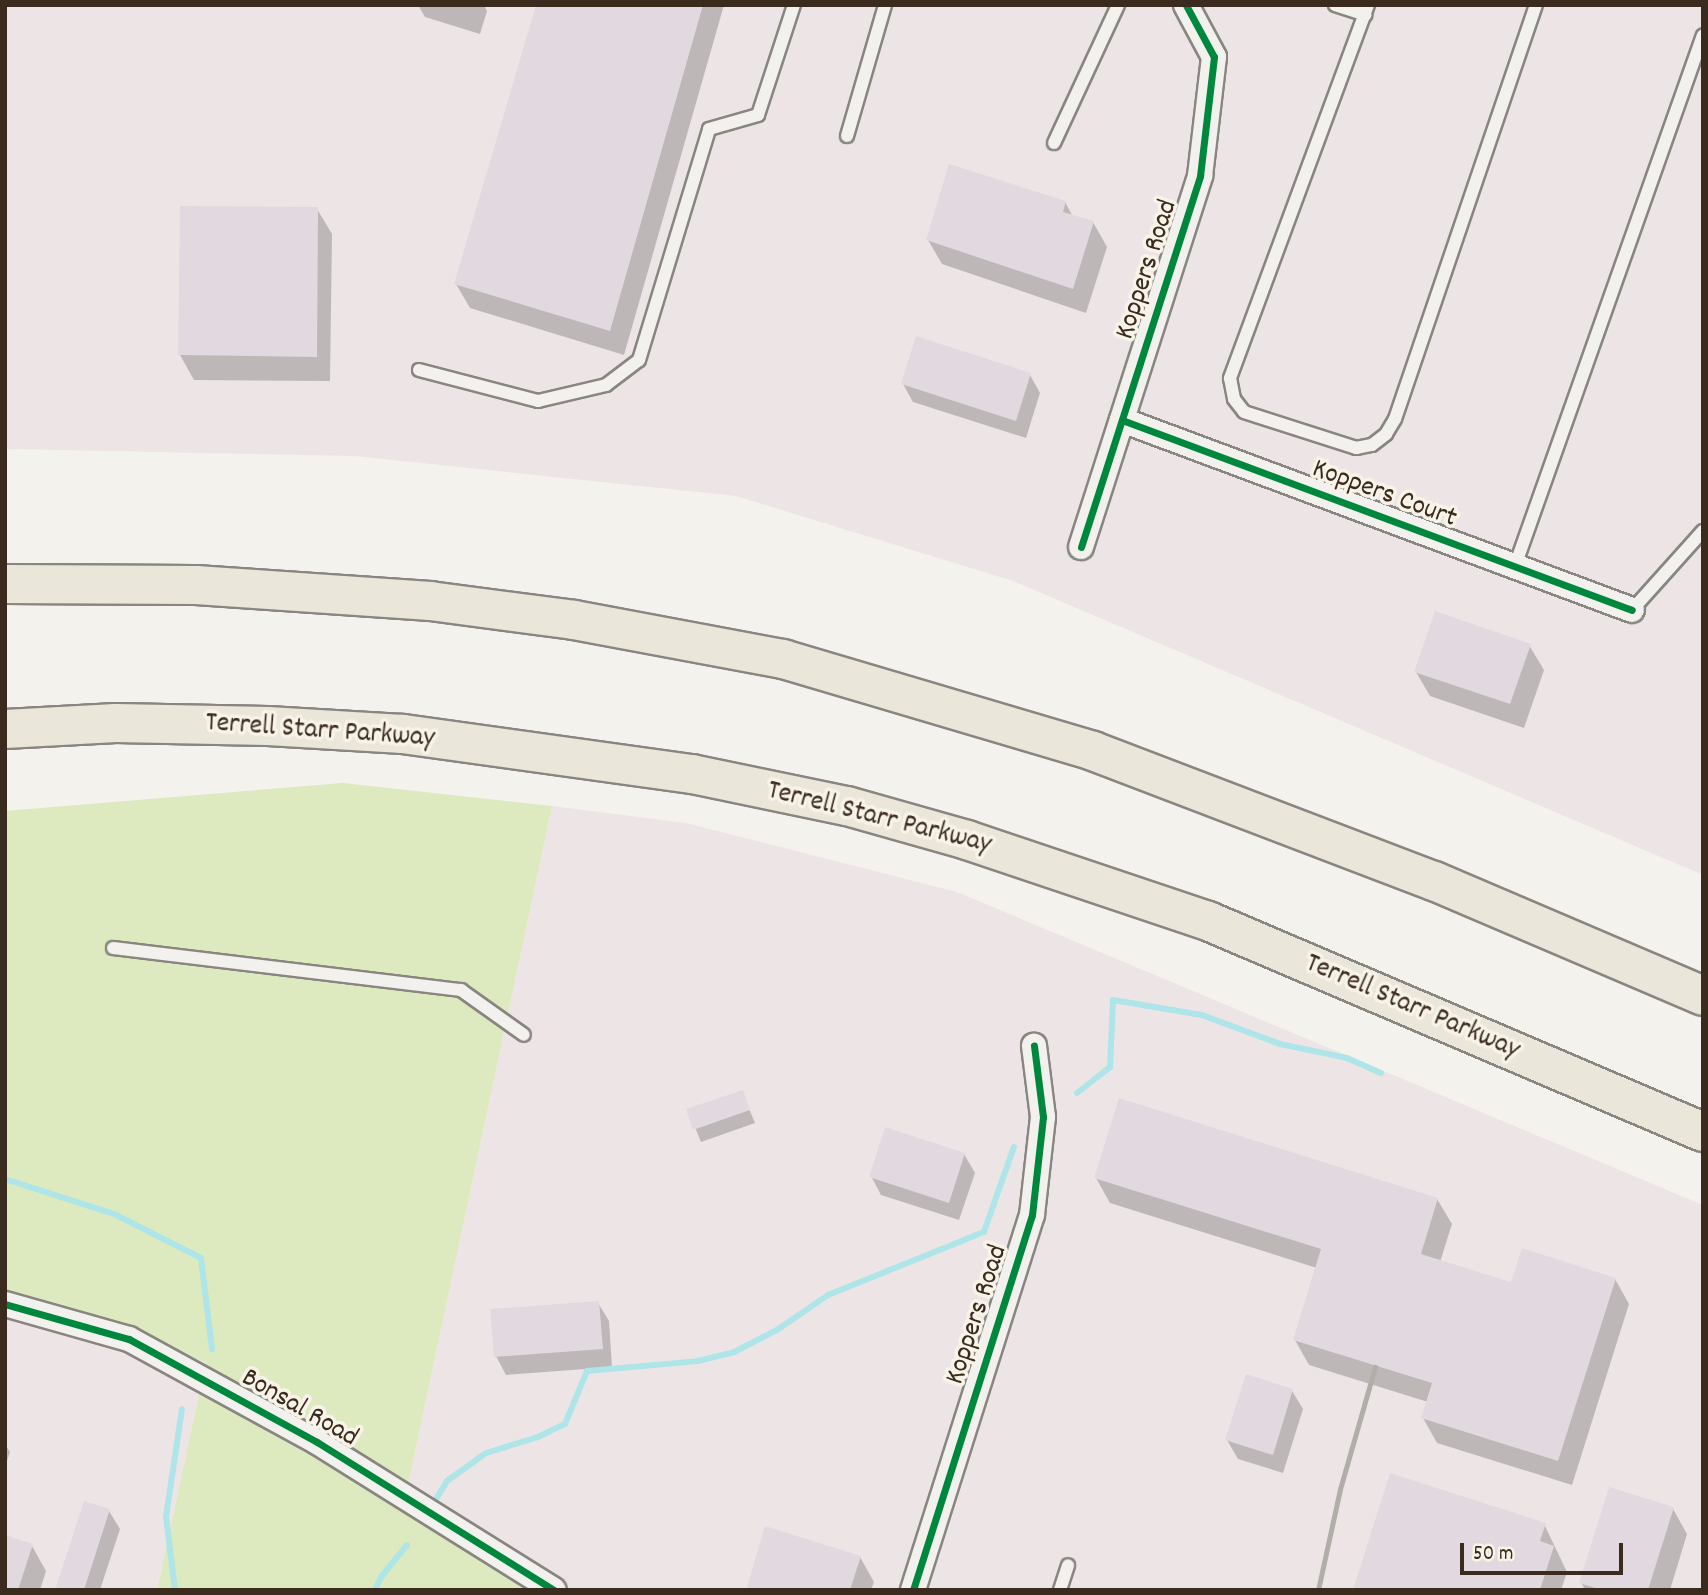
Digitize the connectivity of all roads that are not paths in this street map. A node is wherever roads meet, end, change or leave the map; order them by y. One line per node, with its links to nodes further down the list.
1 (793, 5): 11 (lane)
2 (885, 5): 9 (lane)
3 (1118, 5): 10 (lane)
4 (1186, 5): 12 (street, Koppers Road)
5 (1335, 5): 7 (lane)
6 (1536, 5): 7 (lane)
7 (1367, 10)
8 (1703, 35): 15 (lane)
9 (847, 136)
10 (1054, 143)
11 (419, 370)
12 (1122, 420): 14 (street, Koppers Road); 15 (street, Koppers Court)
13 (1703, 531): 17 (lane)
14 (1081, 547)
15 (1515, 566): 17 (street, Koppers Court)
16 (5, 584): 20 (highway)
17 (1632, 610)
18 (5, 729): 23 (highway, Terrell Starr Parkway)
19 (113, 948): 21 (lane)
20 (1703, 996)
21 (524, 1035)
22 (1034, 1046): 27 (street, Koppers Road)
23 (1703, 1132)
24 (5, 1304): 26 (street, Bonsal Road)
25 (1068, 1565): 28 (lane)
26 (554, 1590)
27 (913, 1590)
28 (1060, 1590)

